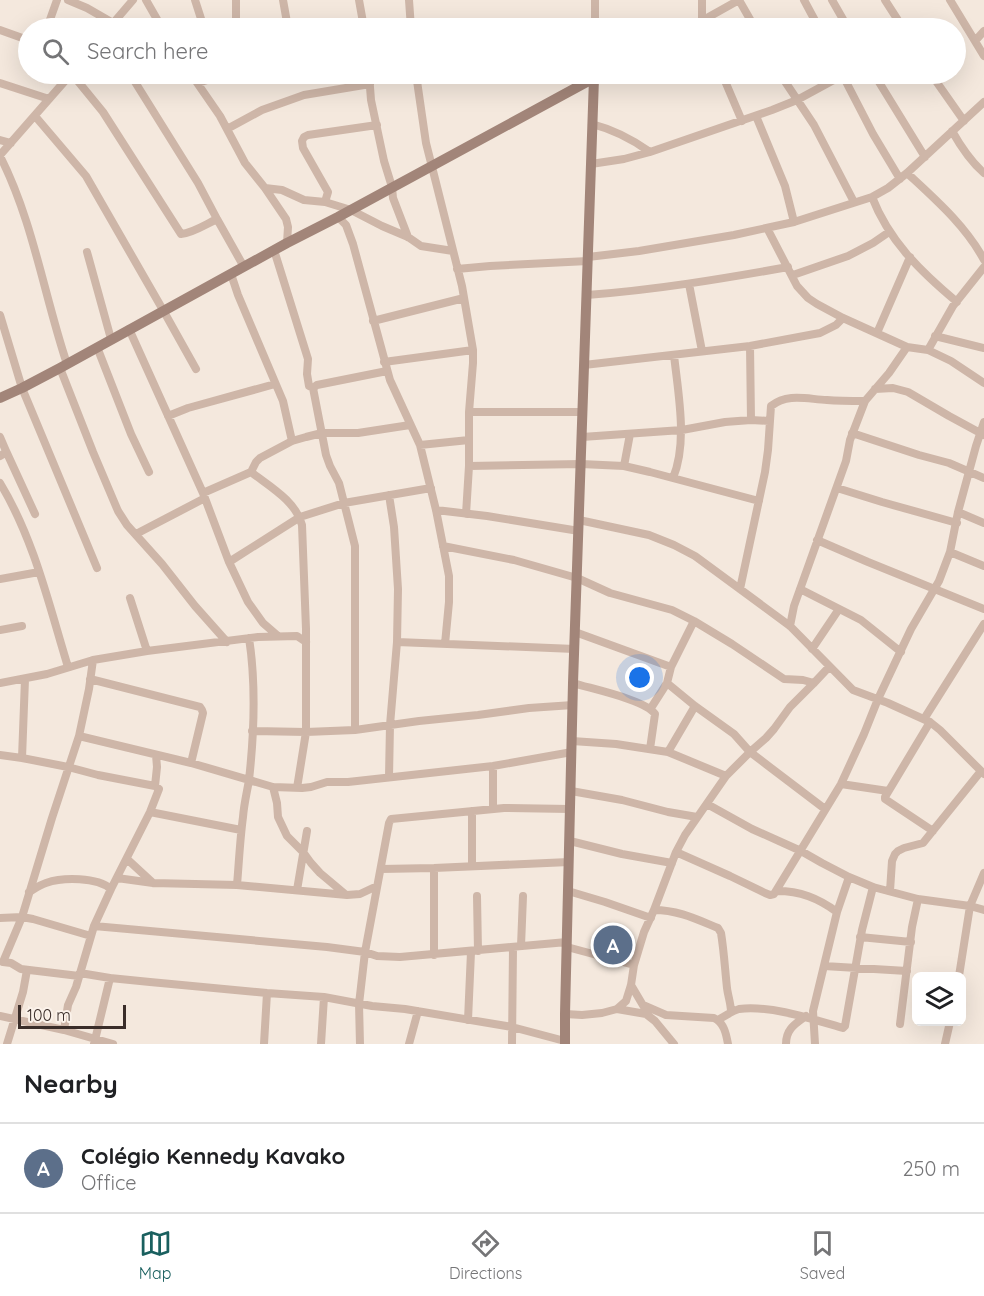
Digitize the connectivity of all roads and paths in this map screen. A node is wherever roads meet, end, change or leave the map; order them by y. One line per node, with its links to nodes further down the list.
1 (57, 0): 17 (street)
2 (68, 0): 18 (street)
3 (133, 0): 19 (street)
4 (146, 0): 20 (street)
5 (195, 0): 21 (street)
6 (236, 0): 22 (street)
7 (283, 0): 23 (street)
8 (359, 0): 24 (street)
9 (409, 0): 25 (street)
10 (595, 0): 26 (street)
11 (702, 0): 27 (street)
12 (739, 0): 28 (street); 29 (street)
13 (804, 0): 30 (street)
14 (832, 0): 31 (street)
15 (885, 0): 32 (street)
16 (950, 0): 33 (street)
17 (51, 18)
18 (100, 18)
19 (118, 18)
20 (156, 18)
21 (201, 18)
22 (236, 18)
23 (286, 18)
24 (362, 18)
25 (410, 18)
26 (595, 18)
27 (698, 18)
28 (709, 18)
29 (749, 18)
30 (814, 18)
31 (842, 18)
32 (897, 18)
33 (961, 18)
34 (966, 26): 38 (street)
35 (0, 30): 37 (street)
36 (984, 31): 38 (street)
37 (18, 36)
38 (975, 41): 39 (street)
39 (984, 57)
40 (0, 83): 55 (street)
41 (63, 84): 55 (street)
42 (80, 84): 83 (street)
43 (136, 84): 83 (street)
44 (199, 84): 64 (street)
45 (370, 84): 63 (street); 64 (street)
46 (417, 84): 72 (street)
47 (581, 84): 72 (street)
48 (596, 84): 62 (street)
49 (726, 84): 60 (street)
50 (786, 84): 56 (street)
51 (825, 84): 56 (street)
52 (848, 84): 75 (street)
53 (880, 84): 70 (street)
54 (938, 84): 61 (street)
55 (49, 99): 58 (street)
56 (796, 100): 59 (street); 80 (street)
57 (984, 102): 61 (street)
58 (35, 116): 67 (street); 105 (street)
59 (756, 116): 60 (street); 84 (street)
60 (742, 121): 68 (street)
61 (964, 121): 65 (street)
62 (592, 124): 68 (street); 71 (street)
63 (377, 125): 76 (street); 79 (street)
64 (227, 129): 77 (street)
65 (952, 131): 70 (street); 74 (street)
66 (0, 140): 67 (street)
67 (11, 143): 69 (street)
68 (650, 152): 71 (street)
69 (0, 155): 123 (street)
70 (925, 157): 73 (street)
71 (591, 164): 93 (street)
72 (432, 166): 76 (street); 90 (street)
73 (908, 173): 75 (street); 94 (street)
74 (984, 173)
75 (900, 179): 78 (street)
76 (392, 187): 81 (street); 87 (street)
77 (266, 188): 79 (street); 88 (street)
78 (872, 197): 80 (street); 86 (street)
79 (325, 202): 81 (street)
80 (854, 202): 84 (street)
81 (351, 210): 82 (street); 87 (street)
82 (338, 217): 88 (street); 108 (street)
83 (217, 219): 95 (street)
84 (794, 222): 85 (street)
85 (767, 228): 93 (street); 96 (street)
86 (889, 232): 92 (street); 100 (street)
87 (408, 237): 90 (street)
88 (287, 243): 89 (street)
89 (274, 250): 95 (street); 129 (street)
90 (453, 251): 97 (street)
91 (87, 252): 112 (street)
92 (910, 257): 104 (street); 110 (street)
93 (588, 259): 97 (street); 102 (street)
94 (984, 260)
95 (244, 267): 99 (street)
96 (788, 267): 100 (street); 101 (street)
97 (457, 270): 103 (street)
98 (983, 270): 104 (street)
99 (231, 274): 105 (street); 127 (street)
100 (793, 276): 107 (street)
101 (689, 284): 102 (street); 119 (street)
102 (587, 296): 122 (street)
103 (464, 298): 108 (street); 117 (street)
104 (957, 302): 111 (street)
105 (164, 310): 109 (street); 124 (street)
106 (0, 315): 128 (street)
107 (843, 318): 110 (street); 113 (street)
108 (373, 321): 121 (street)
109 (129, 329): 112 (street); 135 (street)
110 (877, 333): 115 (street)
111 (935, 336): 116 (street); 118 (street)
112 (111, 339): 114 (street)
113 (750, 346): 119 (street); 136 (street)
114 (97, 347): 123 (street); 154 (street)
115 (908, 347): 118 (street); 130 (street)
116 (984, 348)
117 (473, 350): 121 (street); 133 (street)
118 (928, 350): 126 (street)
119 (702, 351): 120 (street)
120 (674, 356): 122 (street); 140 (street)
121 (384, 362): 125 (street)
122 (584, 365): 134 (street)
123 (63, 366): 128 (street); 174 (street)
124 (196, 369)
125 (387, 371): 129 (street); 139 (street)
126 (984, 383)
127 (275, 384): 135 (street); 148 (street)
128 (22, 388): 131 (street); 180 (street)
129 (313, 388): 142 (street)
130 (875, 389): 132 (street); 144 (street)
131 (0, 398)
132 (865, 401): 137 (street); 141 (street)
133 (469, 412): 134 (street); 147 (street)
134 (583, 412): 146 (street)
135 (168, 416): 163 (street)
136 (751, 420): 137 (street); 140 (street)
137 (769, 421): 164 (street)
138 (984, 422): 144 (street)
139 (410, 425): 142 (street); 149 (street)
140 (682, 430): 143 (street); 157 (street)
141 (852, 433): 156 (street); 161 (street)
142 (322, 434): 148 (street); 165 (street)
143 (630, 434): 146 (street); 153 (street)
144 (982, 434): 156 (street)
145 (0, 437): 150 (street)
146 (582, 437): 151 (street)
147 (469, 440): 149 (street); 152 (street)
148 (292, 441): 155 (street)
149 (420, 445): 160 (street)
150 (3, 454): 168 (street)
151 (581, 464): 152 (street); 153 (street); 173 (street)
152 (469, 466): 169 (street)
153 (624, 466): 157 (street)
154 (149, 472)
155 (251, 472): 163 (street); 170 (street)
156 (969, 472): 158 (street); 167 (street)
157 (673, 478): 164 (street)
158 (984, 478)
159 (0, 483): 181 (street)
160 (431, 488): 162 (street); 166 (street)
161 (837, 488): 171 (street); 175 (street)
162 (388, 495): 165 (street); 202 (street)
163 (204, 496): 174 (street); 178 (street)
164 (759, 501): 184 (street)
165 (344, 503): 170 (street); 224 (street)
166 (436, 510): 169 (street); 176 (street)
167 (958, 512): 171 (street); 172 (street)
168 (35, 514)
169 (466, 514): 173 (street)
170 (300, 517): 178 (street); 194 (street)
171 (957, 523): 177 (street)
172 (984, 523)
173 (579, 526): 182 (street); 184 (street)
174 (136, 534): 200 (street)
175 (817, 540): 185 (street); 186 (street)
176 (444, 546): 182 (street); 203 (street)
177 (950, 552): 179 (street); 186 (street)
178 (229, 562): 197 (street)
179 (984, 566)
180 (97, 568)
181 (39, 572): 183 (street); 209 (street)
182 (577, 578): 190 (street); 196 (street)
183 (0, 579)
184 (740, 589): 193 (street)
185 (800, 589): 188 (street); 193 (street)
186 (935, 590): 189 (street); 207 (street)
187 (130, 598): 206 (street)
188 (839, 609): 205 (street); 207 (street)
189 (984, 609)
190 (694, 621): 210 (street); 217 (street)
191 (984, 624): 222 (street)
192 (22, 626): 195 (street)
193 (790, 626): 205 (street)
194 (306, 629): 198 (street); 201 (street)
195 (0, 630)
196 (575, 632): 204 (street); 210 (street)
197 (278, 636): 198 (street); 199 (street)
198 (297, 636): 201 (street)
199 (249, 638): 200 (street); 225 (street)
200 (227, 642): 206 (street)
201 (306, 642): 226 (street)
202 (397, 642): 203 (street); 223 (street)
203 (445, 644): 204 (street)
204 (575, 649): 214 (street)
205 (813, 650): 211 (street)
206 (147, 651): 208 (street)
207 (901, 652): 218 (street)
208 (93, 660): 209 (street); 213 (street)
209 (68, 667): 212 (street)
210 (671, 667): 215 (street)
211 (829, 667): 217 (street); 218 (street)
212 (25, 679): 216 (street); 234 (street)
213 (90, 679): 227 (street); 235 (street)
214 (573, 682): 219 (street); 221 (street)
215 (667, 682): 220 (street); 221 (street)
216 (0, 683)
217 (814, 683): 231 (street)
218 (878, 699): 222 (street); 242 (street)
219 (573, 705): 223 (street); 228 (street)
220 (695, 706): 230 (street); 231 (street)
221 (651, 708): 229 (street)
222 (927, 720): 238 (street); 247 (street)
223 (390, 725): 224 (street); 240 (street)
224 (355, 730): 226 (street)
225 (252, 731): 226 (street); 241 (street)
226 (306, 732): 245 (street)
227 (79, 736): 232 (street); 237 (street)
228 (572, 746): 229 (street); 236 (street); 246 (street)
229 (650, 749): 230 (street)
230 (668, 752): 239 (street)
231 (750, 752): 239 (street); 250 (street)
232 (156, 754): 235 (street); 243 (street)
233 (0, 755): 234 (street)
234 (22, 758): 237 (street)
235 (191, 763): 241 (street)
236 (493, 766): 240 (street); 251 (street)
237 (68, 767): 243 (street); 281 (street)
238 (983, 773): 258 (street)
239 (726, 776): 249 (street)
240 (388, 777): 245 (street)
241 (249, 779): 244 (street); 256 (street)
242 (841, 784): 247 (street); 250 (street)
243 (155, 786): 253 (street)
244 (273, 787): 245 (street); 248 (street)
245 (293, 788): 248 (street)
246 (571, 791): 252 (street); 255 (street)
247 (888, 791): 258 (street)
248 (277, 803): 261 (street)
249 (707, 804): 255 (street); 260 (street)
250 (825, 808): 260 (street)
251 (493, 809): 252 (street); 254 (street)
252 (570, 809): 259 (street)
253 (150, 812): 256 (street); 263 (street)
254 (472, 812): 266 (street); 268 (street)
255 (697, 817): 262 (street)
256 (242, 830): 273 (street)
257 (307, 831): 261 (street)
258 (933, 831): 280 (street)
259 (570, 841): 264 (street); 265 (street)
260 (801, 851): 270 (street); 279 (street)
261 (303, 852): 277 (street); 283 (street)
262 (676, 852): 265 (street); 279 (street)
263 (127, 859): 271 (street); 272 (street)
264 (569, 862): 266 (street); 278 (street)
265 (672, 863): 291 (street)
266 (472, 866): 267 (street)
267 (434, 868): 268 (street); 302 (street)
268 (381, 869): 274 (street)
269 (984, 873): 288 (street)
270 (849, 877): 275 (street); 290 (street)
271 (117, 878): 272 (street); 276 (street)
272 (153, 883): 273 (street)
273 (237, 885): 277 (street)
274 (377, 886): 282 (street); 287 (street)
275 (873, 887): 280 (street); 296 (street)
276 (111, 889): 281 (street); 294 (street)
277 (297, 890): 283 (street)
278 (568, 891): 291 (street); 298 (street)
279 (777, 891): 290 (street)
280 (891, 891): 286 (street)
281 (29, 892): 292 (street)
282 (360, 894): 283 (street); 287 (street)
283 (346, 895)
284 (477, 896): 300 (street)
285 (523, 896): 299 (street)
286 (918, 899): 288 (street); 297 (street)
287 (374, 904): 301 (street)
288 (970, 906): 289 (street); 309 (street)
289 (984, 910)
290 (837, 912): 305 (street)
291 (652, 914): 304 (street); 319 (street)
292 (22, 917): 293 (street); 295 (street); 303 (street)
293 (0, 918)
294 (94, 926): 295 (street); 301 (street)
295 (91, 936): 310 (street)
296 (860, 937): 297 (street); 306 (street)
297 (911, 942): 308 (street)
298 (567, 945): 299 (street); 304 (street); 320 (street)
299 (517, 947): 300 (street); 329 (street)
300 (475, 951): 302 (street); 325 (street)
301 (365, 952): 302 (street); 315 (street)
302 (434, 955)
303 (1, 962): 307 (street)
304 (634, 965): 312 (street)
305 (824, 966): 306 (street); 323 (street)
306 (856, 967): 308 (street); 323 (street)
307 (27, 970): 310 (street); 324 (street)
308 (907, 970): 327 (street)
309 (960, 972)
310 (79, 974): 311 (street); 330 (street)
311 (110, 978): 313 (street); 331 (street)
312 (631, 985): 316 (street); 317 (street)
313 (267, 993): 314 (street); 335 (street)
314 (324, 997): 315 (street); 336 (street)
315 (359, 1004): 318 (street); 337 (street)
316 (643, 1005): 321 (street); 326 (street)
317 (617, 1009): 320 (street); 321 (street)
318 (418, 1011): 325 (street); 338 (street)
319 (735, 1011): 323 (street); 326 (street)
320 (565, 1014): 332 (street)
321 (646, 1014): 340 (street)
322 (0, 1016): 324 (street)
323 (810, 1016): 342 (street); 343 (street)
324 (14, 1019): 330 (street); 333 (street)
325 (468, 1020): 329 (street)
326 (718, 1020): 341 (street)
327 (900, 1024)
328 (949, 1026): 344 (street)
329 (512, 1027): 332 (street); 339 (street)
330 (64, 1030): 331 (street)
331 (95, 1042): 334 (street)
332 (565, 1043)
333 (7, 1044)
334 (112, 1044)
335 (264, 1044)
336 (321, 1044)
337 (360, 1044)
338 (410, 1044)
339 (512, 1044)
340 (674, 1044)
341 (729, 1044)
342 (786, 1044)
343 (815, 1044)
344 (945, 1044)

